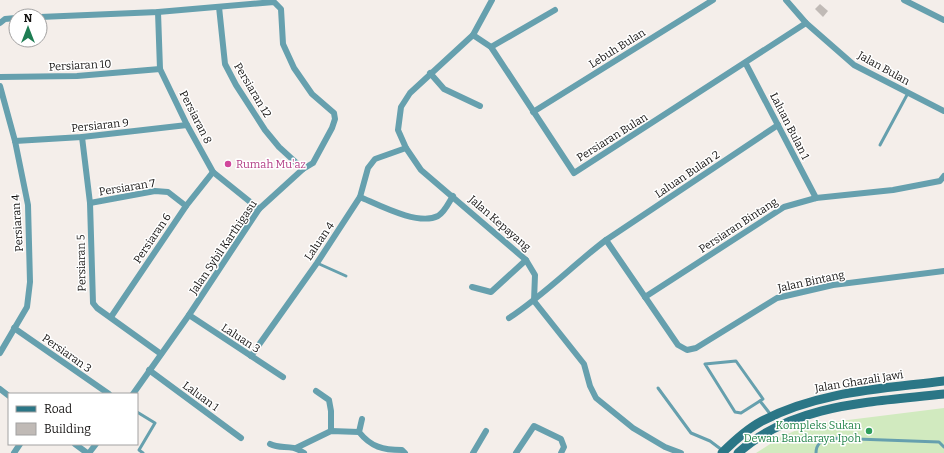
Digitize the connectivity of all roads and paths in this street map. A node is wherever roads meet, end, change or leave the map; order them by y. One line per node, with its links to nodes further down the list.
1 (492, 0): 11 (street, Jalan Kepayang)
2 (712, 0): 21 (street, Lebuh Bulan)
3 (786, 0): 10 (street, Jalan Bulan)
4 (904, 0): 9 (street)
5 (219, 7): 7 (street); 28 (street, Persiaran 12); 28 (street, Jalan Sybil Karthigasu)
6 (555, 10): 12 (street)
7 (158, 12): 8 (street); 14 (street, Persiaran 8)
8 (48, 17)
9 (944, 20)
10 (806, 24): 13 (street, Persiaran Bulan); 18 (street, Jalan Bulan)
11 (473, 35): 12 (street, Persiaran Bulan); 15 (street, Jalan Kepayang)
12 (491, 47): 21 (street, Persiaran Bulan)
13 (746, 64): 21 (street, Persiaran Bulan); 23 (street, Laluan Bulan 1)
14 (160, 69): 16 (street, Persiaran 10); 22 (street, Persiaran 8)
15 (430, 73): 19 (street); 27 (street, Jalan Kepayang)
16 (0, 77)
17 (0, 86): 25 (street, Persiaran 4)
18 (908, 92): 20 (street, Jalan Bulan); 26 (lane)
19 (480, 106)
20 (944, 111)
21 (533, 112)
22 (187, 125): 24 (street, Persiaran 9); 29 (street, Persiaran 8)
23 (778, 125): 33 (street, Laluan Bulan 1); 37 (street, Laluan Bulan 2)
24 (82, 137): 25 (street, Persiaran 9); 34 (street, Persiaran 5)
25 (15, 141): 48 (street, Persiaran 4)
26 (880, 145)
27 (406, 148): 31 (street, Jalan Kepayang); 32 (street, Laluan 4)
28 (303, 168): 36 (street, Jalan Sybil Karthigasu)
29 (213, 172): 35 (street, Persiaran 6); 36 (street, Persiaran 8)
30 (944, 176): 33 (street, Persiaran Bintang)
31 (453, 196): 32 (street); 38 (street, Jalan Kepayang)
32 (360, 197): 39 (street, Laluan 4)
33 (816, 198): 43 (street, Persiaran Bintang)
34 (90, 203): 35 (street, Persiaran 7); 46 (street, Persiaran 5)
35 (186, 206): 46 (street, Persiaran 6)
36 (259, 209): 45 (street, Jalan Sybil Karthigasu)
37 (606, 240): 43 (street); 44 (street, Laluan Bulan 2)
38 (526, 260): 42 (street); 44 (street, Jalan Kepayang)
39 (317, 263): 41 (lane); 51 (street, Laluan 4)
40 (944, 271): 43 (street, Jalan Bintang)
41 (346, 276)
42 (472, 287)
43 (645, 297)
44 (534, 301): 47 (street, Laluan Bulan 2); 82 (street)
45 (189, 315): 50 (street, Jalan Sybil Karthigasu); 51 (street, Laluan 3)
46 (110, 317): 50 (street, Persiaran 5)
47 (509, 318)
48 (14, 328): 49 (street, Persiaran 4); 57 (street, Persiaran 3)
49 (0, 354)
50 (161, 354): 52 (street, Jalan Sybil Karthigasu)
51 (251, 356): 53 (street, Laluan 3)
52 (149, 370): 58 (street, Jalan Sybil Karthigasu); 67 (street, Laluan 1)
53 (283, 377)
54 (942, 383): 62 (main road, Jalan Ghazali Jawi)
55 (658, 388): 74 (lane)
56 (316, 391): 64 (street)
57 (108, 393)
58 (134, 393)
59 (944, 394): 68 (main road, Jalan Ghazali Jawi)
60 (760, 401): 60 (lane); 62 (lane)
61 (138, 413): 76 (lane)
62 (772, 417): 74 (main road, Jalan Ghazali Jawi)
63 (362, 419): 66 (street)
64 (331, 431): 66 (street); 73 (street)
65 (486, 431): 79 (street)
66 (359, 432): 78 (street)
67 (241, 438)
68 (752, 440): 74 (main road); 83 (main road, Jalan Ghazali Jawi)
69 (270, 444): 73 (street)
70 (76, 445): 75 (street)
71 (95, 445): 75 (street)
72 (944, 447): 84 (lane)
73 (296, 448): 77 (street)
74 (725, 452)
75 (88, 453)
76 (143, 453)
77 (304, 453)
78 (405, 453)
79 (473, 453)
80 (516, 453): 81 (street)
81 (561, 453)
82 (681, 453)
83 (738, 453)
84 (816, 453)

